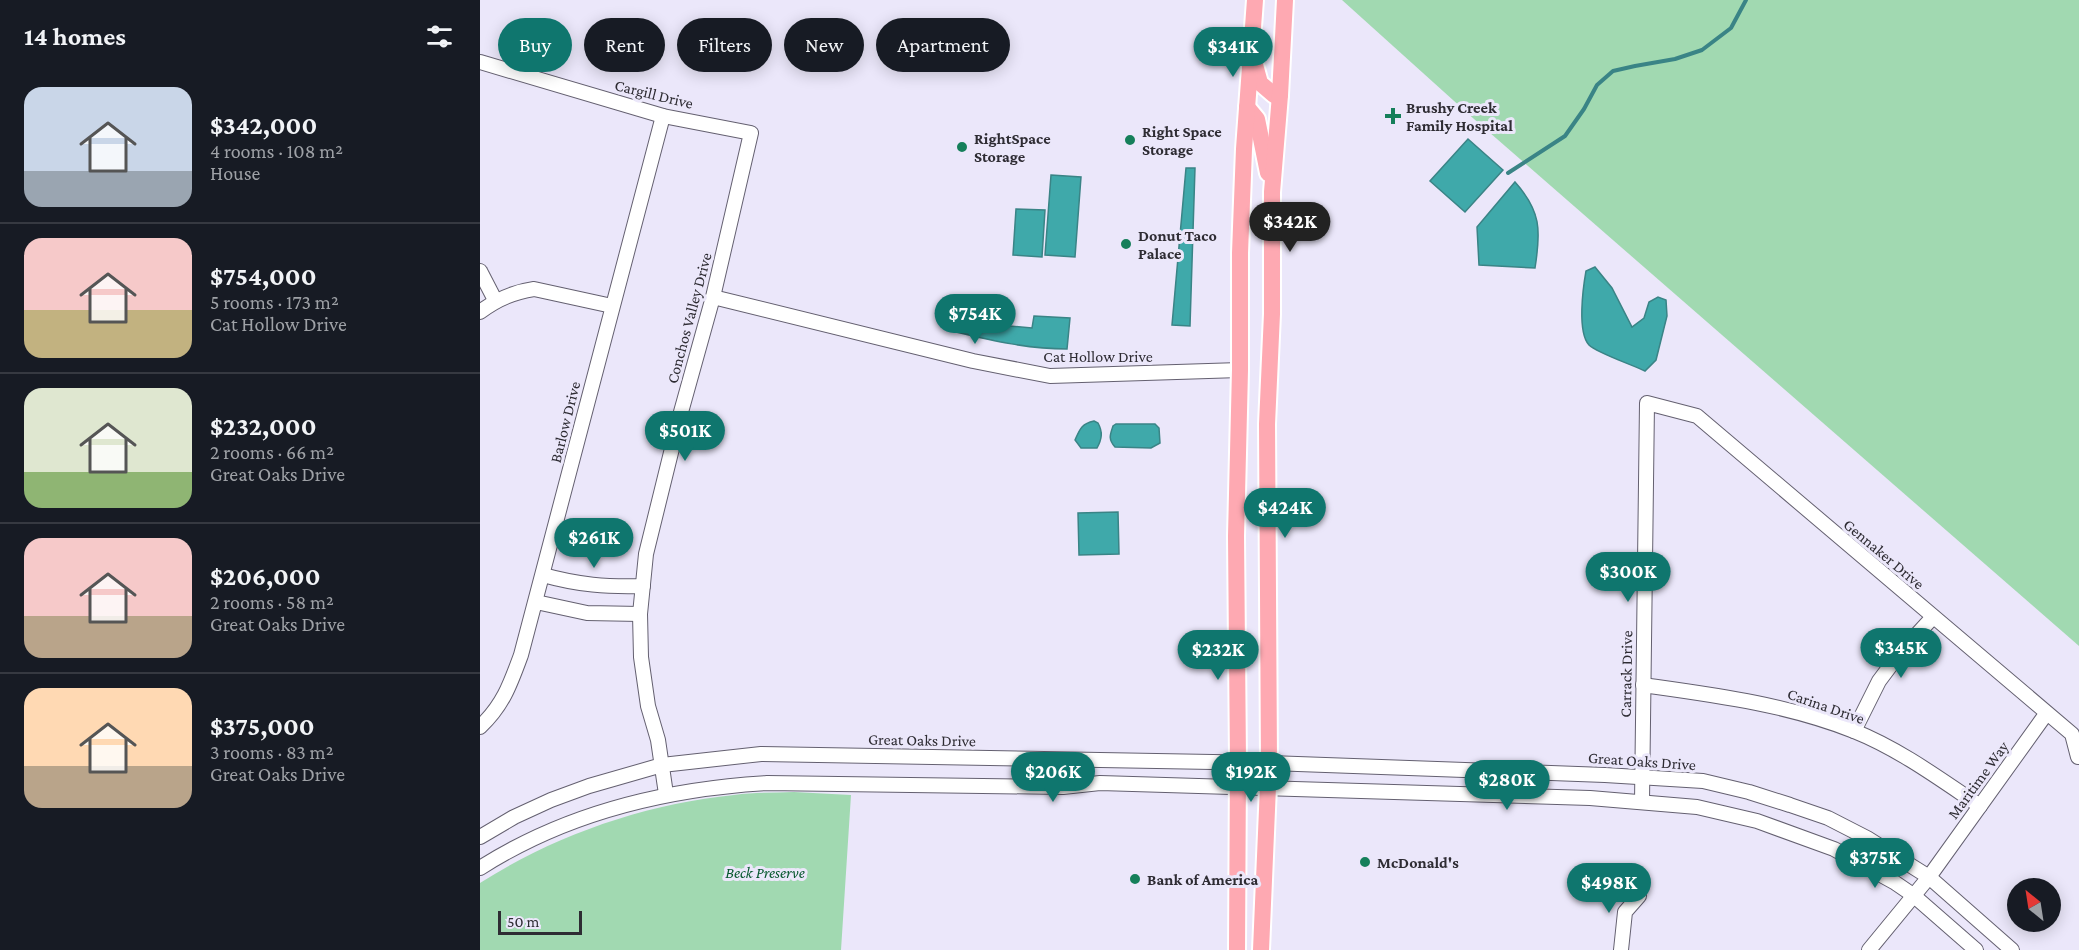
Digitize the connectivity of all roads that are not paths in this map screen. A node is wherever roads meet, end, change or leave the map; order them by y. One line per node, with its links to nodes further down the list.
1 (1255, 0): 3 (main road)
2 (1285, 0): 5 (main road)
3 (1252, 53): 5 (main road); 6 (main road)
4 (480, 62): 7 (street, Cargill Drive)
5 (1281, 95): 9 (main road)
6 (1247, 107): 9 (main road); 15 (main road)
7 (663, 116): 8 (street, Cargill Drive); 13 (street, Barlow Drive)
8 (751, 133): 11 (street, Conchos Valley Drive)
9 (1272, 192): 28 (main road)
10 (480, 271): 12 (street)
11 (713, 297): 15 (street, Cat Hollow Drive); 18 (street, Conchos Valley Drive)
12 (495, 300): 13 (street); 14 (street)
13 (612, 306): 17 (street, Barlow Drive)
14 (480, 312)
15 (1240, 370): 27 (main road)
16 (1647, 403): 21 (street, Gennaker Drive); 22 (street, Carrack Drive)
17 (543, 575): 18 (street); 19 (street, Barlow Drive)
18 (643, 586): 20 (street, Conchos Valley Drive)
19 (536, 603): 20 (street); 24 (street, Barlow Drive)
20 (640, 614): 29 (street, Conchos Valley Drive)
21 (1933, 617): 23 (street, Gennaker Drive); 25 (street)
22 (1643, 685): 25 (street, Carina Drive); 31 (street, Carrack Drive)
23 (2046, 714): 26 (street, Gennaker Drive); 37 (street, Maritime Way)
24 (480, 727)
25 (1854, 731): 37 (street, Carina Drive)
26 (2078, 757)
27 (1238, 762): 28 (street, Great Oaks Drive); 29 (street, Great Oaks Drive); 32 (main road)
28 (1269, 763): 30 (street, Great Oaks Drive); 33 (main road)
29 (662, 765): 35 (street, Conchos Valley Drive); 38 (street, Great Oaks Drive)
30 (1445, 768): 31 (street, Great Oaks Drive); 34 (street)
31 (1641, 777): 36 (street, Carrack Drive); 40 (street, Great Oaks Drive)
32 (1237, 786): 33 (street); 35 (street); 43 (main road)
33 (1267, 789): 34 (street); 44 (main road)
34 (1445, 793): 36 (street)
35 (666, 794): 39 (street)
36 (1642, 802): 41 (street)
37 (1980, 806): 40 (street, Maritime Way)
38 (480, 837)
39 (480, 868)
40 (1929, 877): 41 (street, Maritime Way); 48 (street, Great Oaks Drive)
41 (1913, 895): 46 (street, Maritime Way); 47 (street)
42 (1639, 896): 45 (street)
43 (1236, 950)
44 (1261, 950)
45 (1621, 950)
46 (1869, 950)
47 (1976, 950)
48 (2012, 950)

